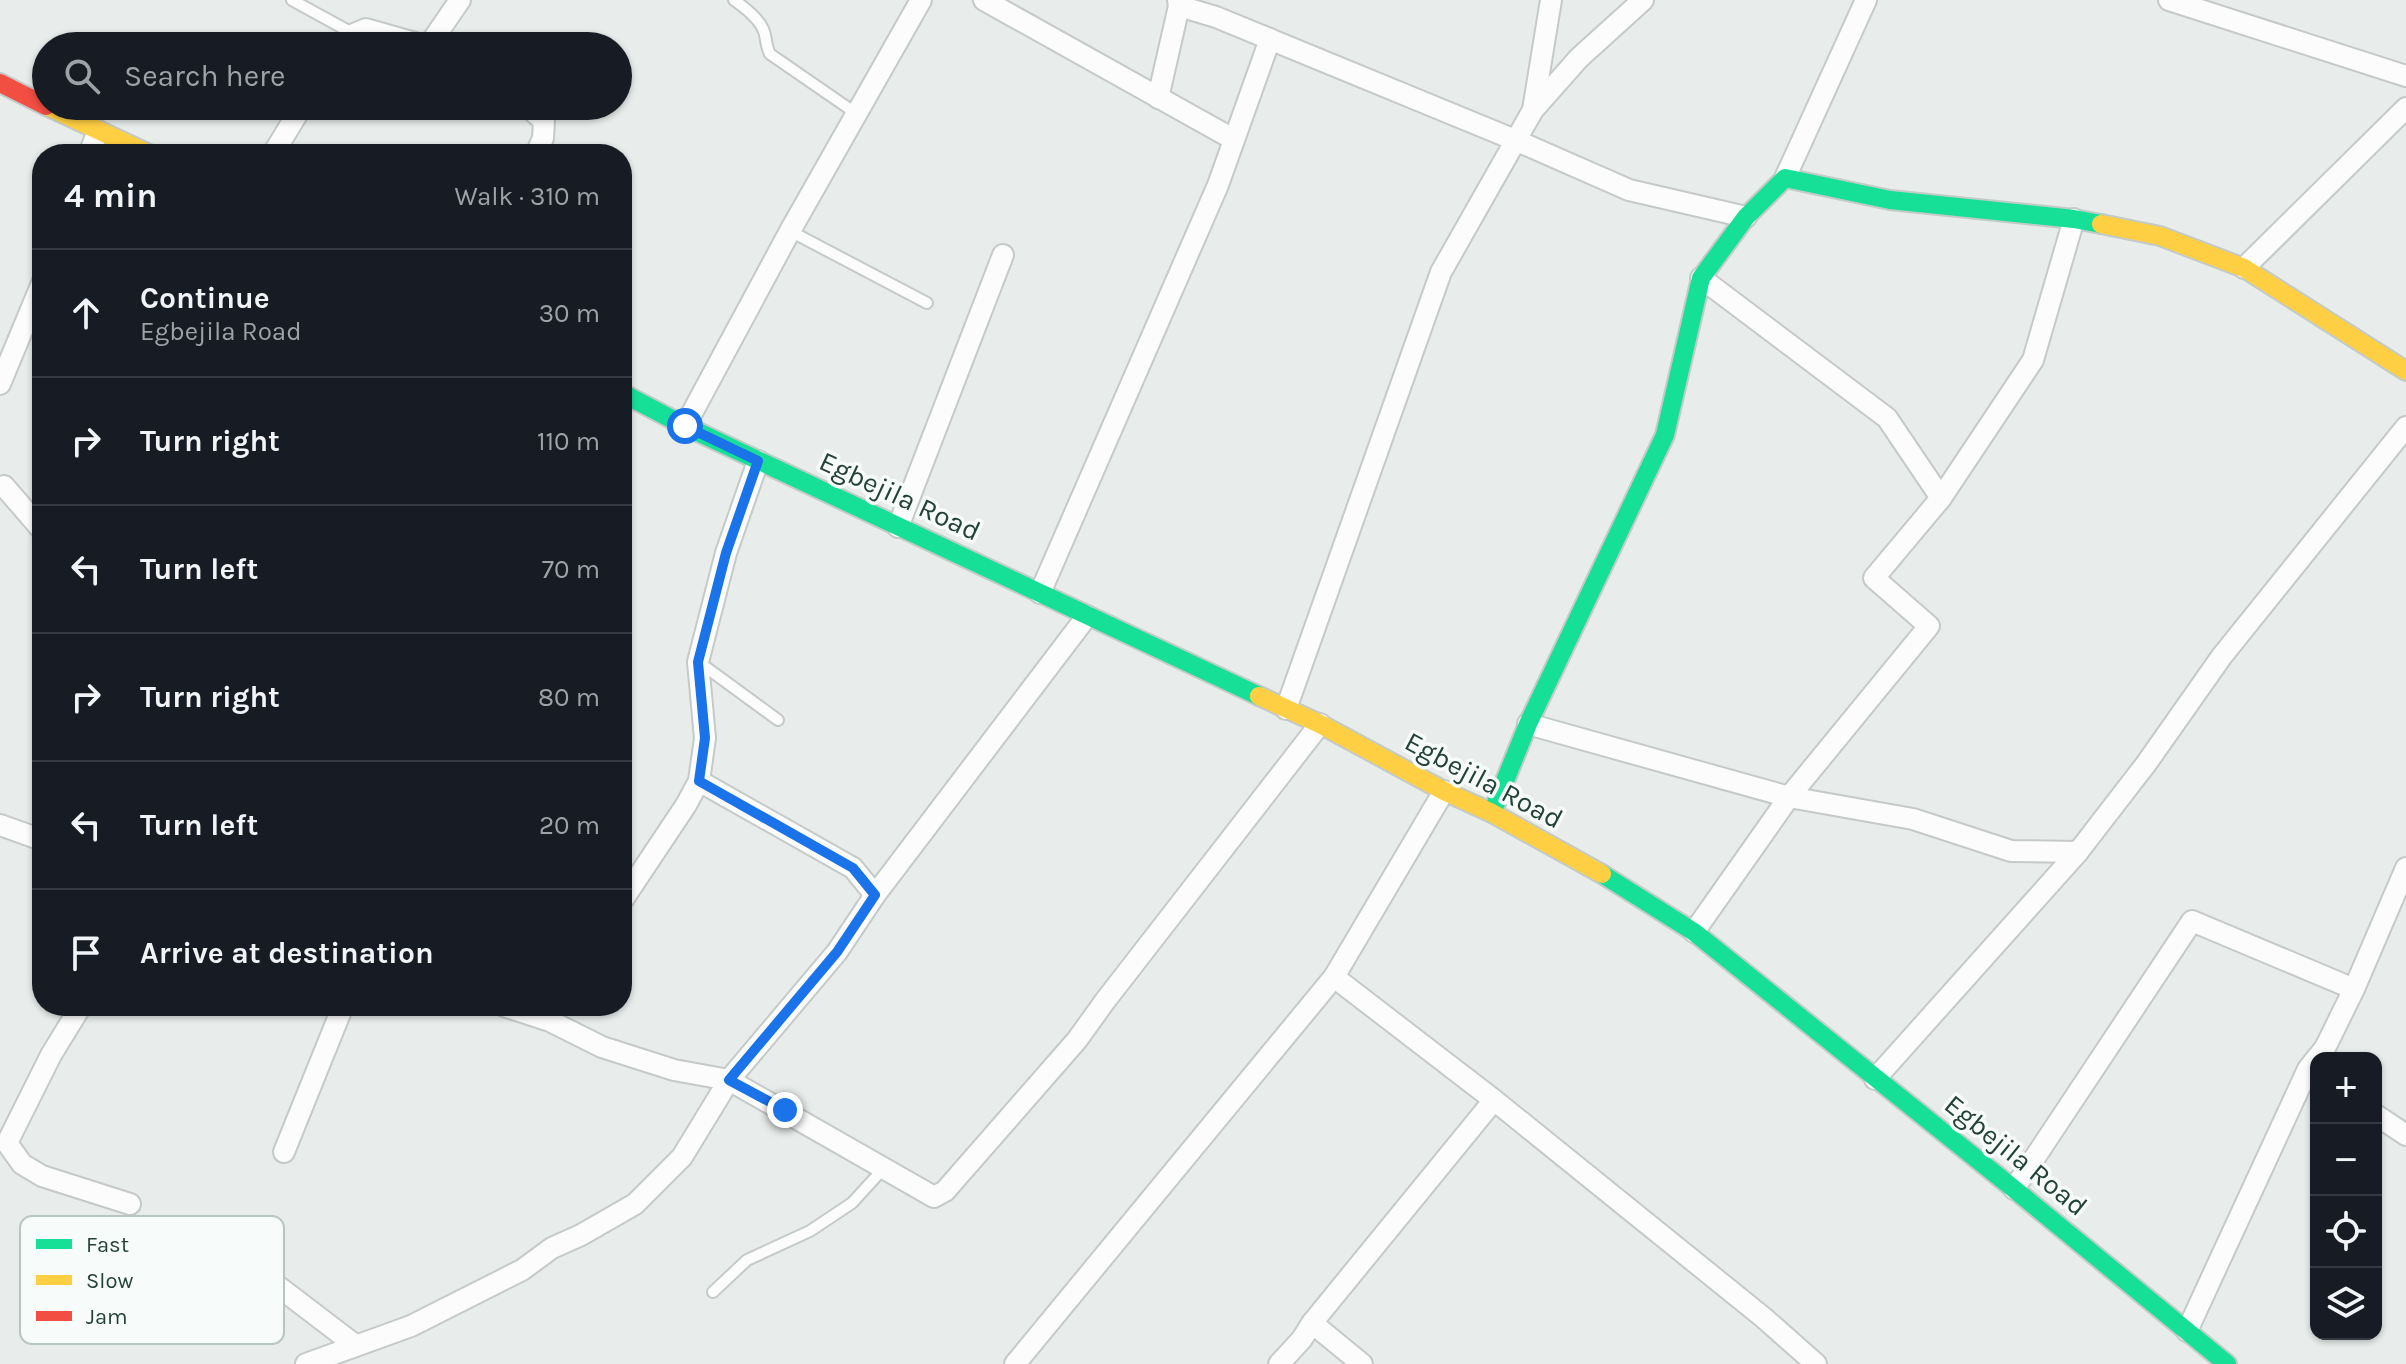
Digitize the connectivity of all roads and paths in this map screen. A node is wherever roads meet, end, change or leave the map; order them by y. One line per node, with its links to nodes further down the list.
1 (292, 0): 11 (lane)
2 (460, 0): 14 (street)
3 (734, 0): 22 (lane)
4 (921, 0): 22 (street)
5 (984, 0): 18 (street)
6 (1551, 0): 21 (street)
7 (1643, 0): 21 (street)
8 (2169, 0): 16 (street)
9 (1864, 1): 33 (street)
10 (1179, 3): 15 (street); 18 (street)
11 (336, 32)
12 (361, 32): 13 (street)
13 (381, 32)
14 (438, 32)
15 (1270, 39): 27 (street); 28 (street)
16 (2406, 76)
17 (0, 83): 19 (street)
18 (1158, 98): 27 (street)
19 (32, 99)
20 (2406, 108): 38 (street)
21 (1533, 110): 28 (street)
22 (858, 114): 36 (street)
23 (75, 120): 26 (street)
24 (294, 120): 31 (street)
25 (543, 120): 32 (street)
26 (98, 131): 29 (street); 30 (street)
27 (1233, 139): 52 (street)
28 (1515, 140): 34 (street); 55 (street)
29 (93, 144)
30 (127, 144)
31 (279, 144)
32 (540, 144)
33 (1785, 178): 34 (street); 35 (street)
34 (1746, 217): 39 (street)
35 (2074, 219): 38 (street); 49 (street)
36 (790, 231): 40 (lane); 45 (street)
37 (1003, 255): 51 (street)
38 (2244, 268): 42 (street)
39 (1701, 278): 49 (street); 58 (street)
40 (927, 303)
41 (32, 307): 43 (street)
42 (2406, 371)
43 (0, 384)
44 (632, 398): 45 (street, Egbejila Road)
45 (685, 426): 47 (street, Egbejila Road)
46 (2406, 427): 65 (street)
47 (758, 461): 51 (street, Egbejila Road); 54 (street)
48 (4, 486): 50 (street)
49 (1941, 498): 61 (street)
50 (32, 518)
51 (898, 527): 52 (street, Egbejila Road)
52 (1040, 593): 53 (street, Egbejila Road)
53 (1087, 616): 55 (street, Egbejila Road); 68 (street)
54 (698, 662): 56 (lane); 59 (street)
55 (1286, 709): 57 (street, Egbejila Road)
56 (778, 720)
57 (1320, 724): 60 (street, Egbejila Road); 83 (street)
58 (1528, 724): 61 (street); 62 (street)
59 (699, 781): 67 (street); 68 (street)
60 (1444, 791): 62 (street, Egbejila Road); 70 (street)
61 (1789, 797): 65 (street); 69 (street)
62 (1492, 813): 69 (street, Egbejila Road)
63 (0, 825): 64 (street)
64 (32, 836)
65 (2078, 852): 77 (street)
66 (2406, 868): 71 (street)
67 (632, 886)
68 (875, 895): 78 (street)
69 (1694, 932): 77 (street, Egbejila Road)
70 (1334, 977): 79 (street); 92 (street)
71 (2354, 989): 75 (street); 84 (street)
72 (75, 1016): 85 (street)
73 (339, 1016): 82 (street)
74 (557, 1016): 78 (street)
75 (2322, 1052)
76 (2310, 1073): 89 (street)
77 (1875, 1079): 84 (street, Egbejila Road)
78 (729, 1080): 83 (street); 90 (street)
79 (1494, 1100): 88 (street); 95 (street)
80 (2382, 1119): 81 (street)
81 (2406, 1135)
82 (284, 1152)
83 (884, 1168): 87 (lane)
84 (2014, 1189): 89 (street, Egbejila Road)
85 (130, 1204)
86 (284, 1291): 90 (street)
87 (713, 1292)
88 (1312, 1323): 93 (street); 94 (street)
89 (2187, 1331): 96 (street, Egbejila Road)
90 (355, 1345): 91 (street)
91 (306, 1364)
92 (1015, 1364)
93 (1279, 1364)
94 (1362, 1364)
95 (1816, 1364)
96 (2227, 1364)

